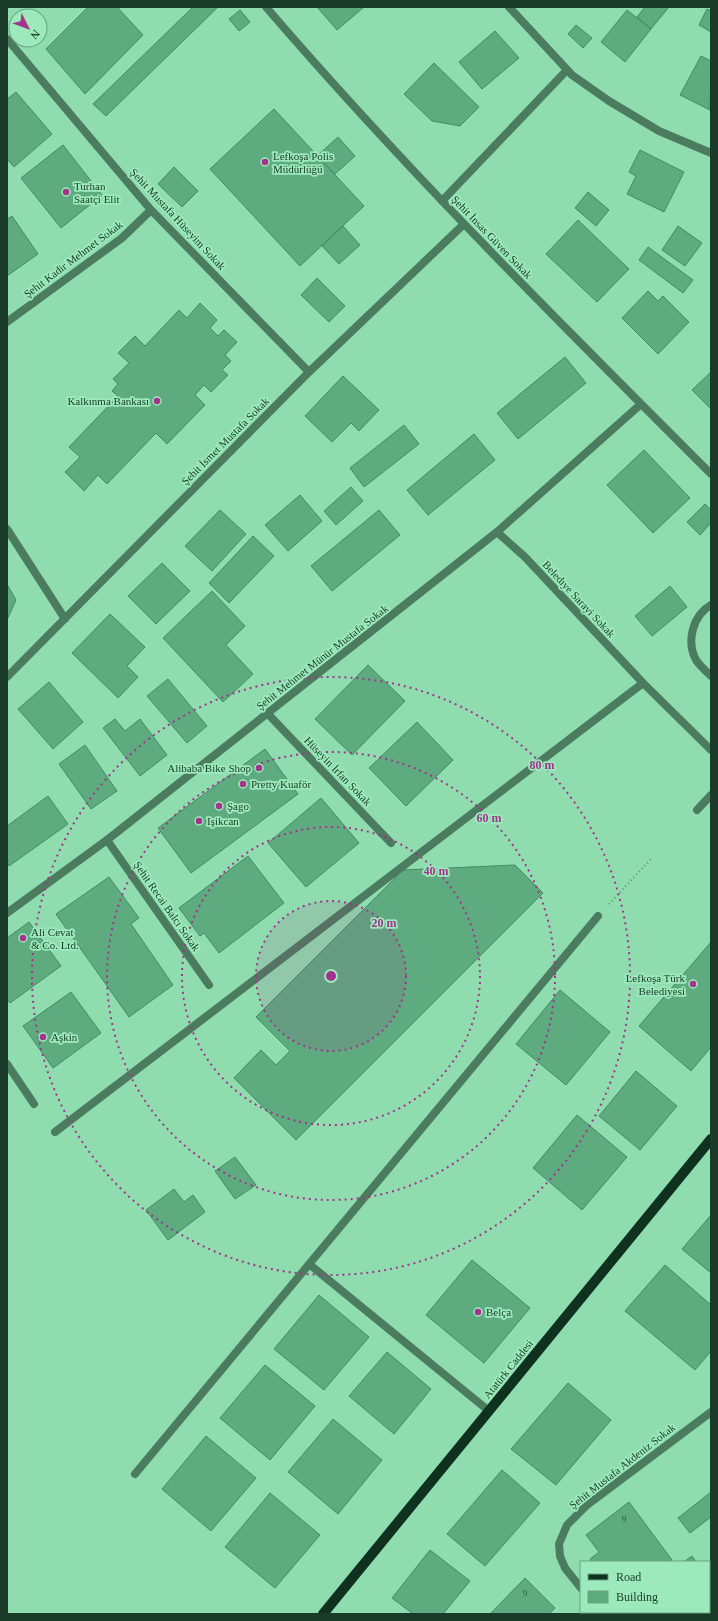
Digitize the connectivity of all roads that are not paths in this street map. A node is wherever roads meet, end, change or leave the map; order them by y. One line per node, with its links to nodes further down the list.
1 (266, 7): 6 (street, Şehit İnsas Güven Sokak)
2 (510, 7): 4 (street)
3 (7, 39): 7 (street, Şehit Mustafa Hüseyim Sokak)
4 (567, 70): 5 (street); 6 (street)
5 (711, 154)
6 (442, 201): 8 (street, Şehit İnsas Güven Sokak)
7 (151, 210): 9 (street, Şehit Kadir Mehmet Sokak); 10 (street, Şehit Mustafa Hüseyim Sokak)
8 (464, 224): 10 (street, Şehit İsmet Mustafa Sokak); 11 (street, Şehit İnsas Güven Sokak)
9 (7, 322)
10 (309, 372): 16 (street, Şehit İsmet Mustafa Sokak)
11 (641, 404): 12 (street, Şehit İnsas Güven Sokak); 14 (street, Şehit Mehmet Münür Mustafa Sokak)
12 (711, 474)
13 (7, 529): 16 (street)
14 (497, 532): 19 (street, Beledıye Sarayi Sokak); 20 (street, Şehit Mehmet Münür Mustafa Sokak)
15 (711, 605): 17 (street)
16 (65, 619): 18 (street, Şehit İsmet Mustafa Sokak)
17 (711, 676)
18 (7, 677)
19 (643, 683): 21 (street, Beledıye Sarayi Sokak); 31 (street)
20 (268, 714): 24 (street, Şehit Mehmet Münür Mustafa Sokak); 25 (street, Hüseyin İrfan Sokak)
21 (711, 750)
22 (711, 795): 23 (street)
23 (697, 810)
24 (108, 840): 26 (street, Şehit Mehmet Münür Mustafa Sokak); 28 (street, Şehit Recai Balcı Sokak)
25 (391, 843)
26 (7, 913)
27 (598, 916): 33 (street)
28 (209, 985)
29 (7, 1064): 30 (street)
30 (34, 1104)
31 (55, 1132)
32 (711, 1139): 34 (main road, Atatürk Caddesi)
33 (309, 1264): 34 (street); 36 (street)
34 (489, 1411): 38 (main road, Atatürk Caddesi)
35 (711, 1412): 37 (street, Şehit Mustafa Akdeniz Sokak)
36 (135, 1474)
37 (580, 1587)
38 (323, 1614)

